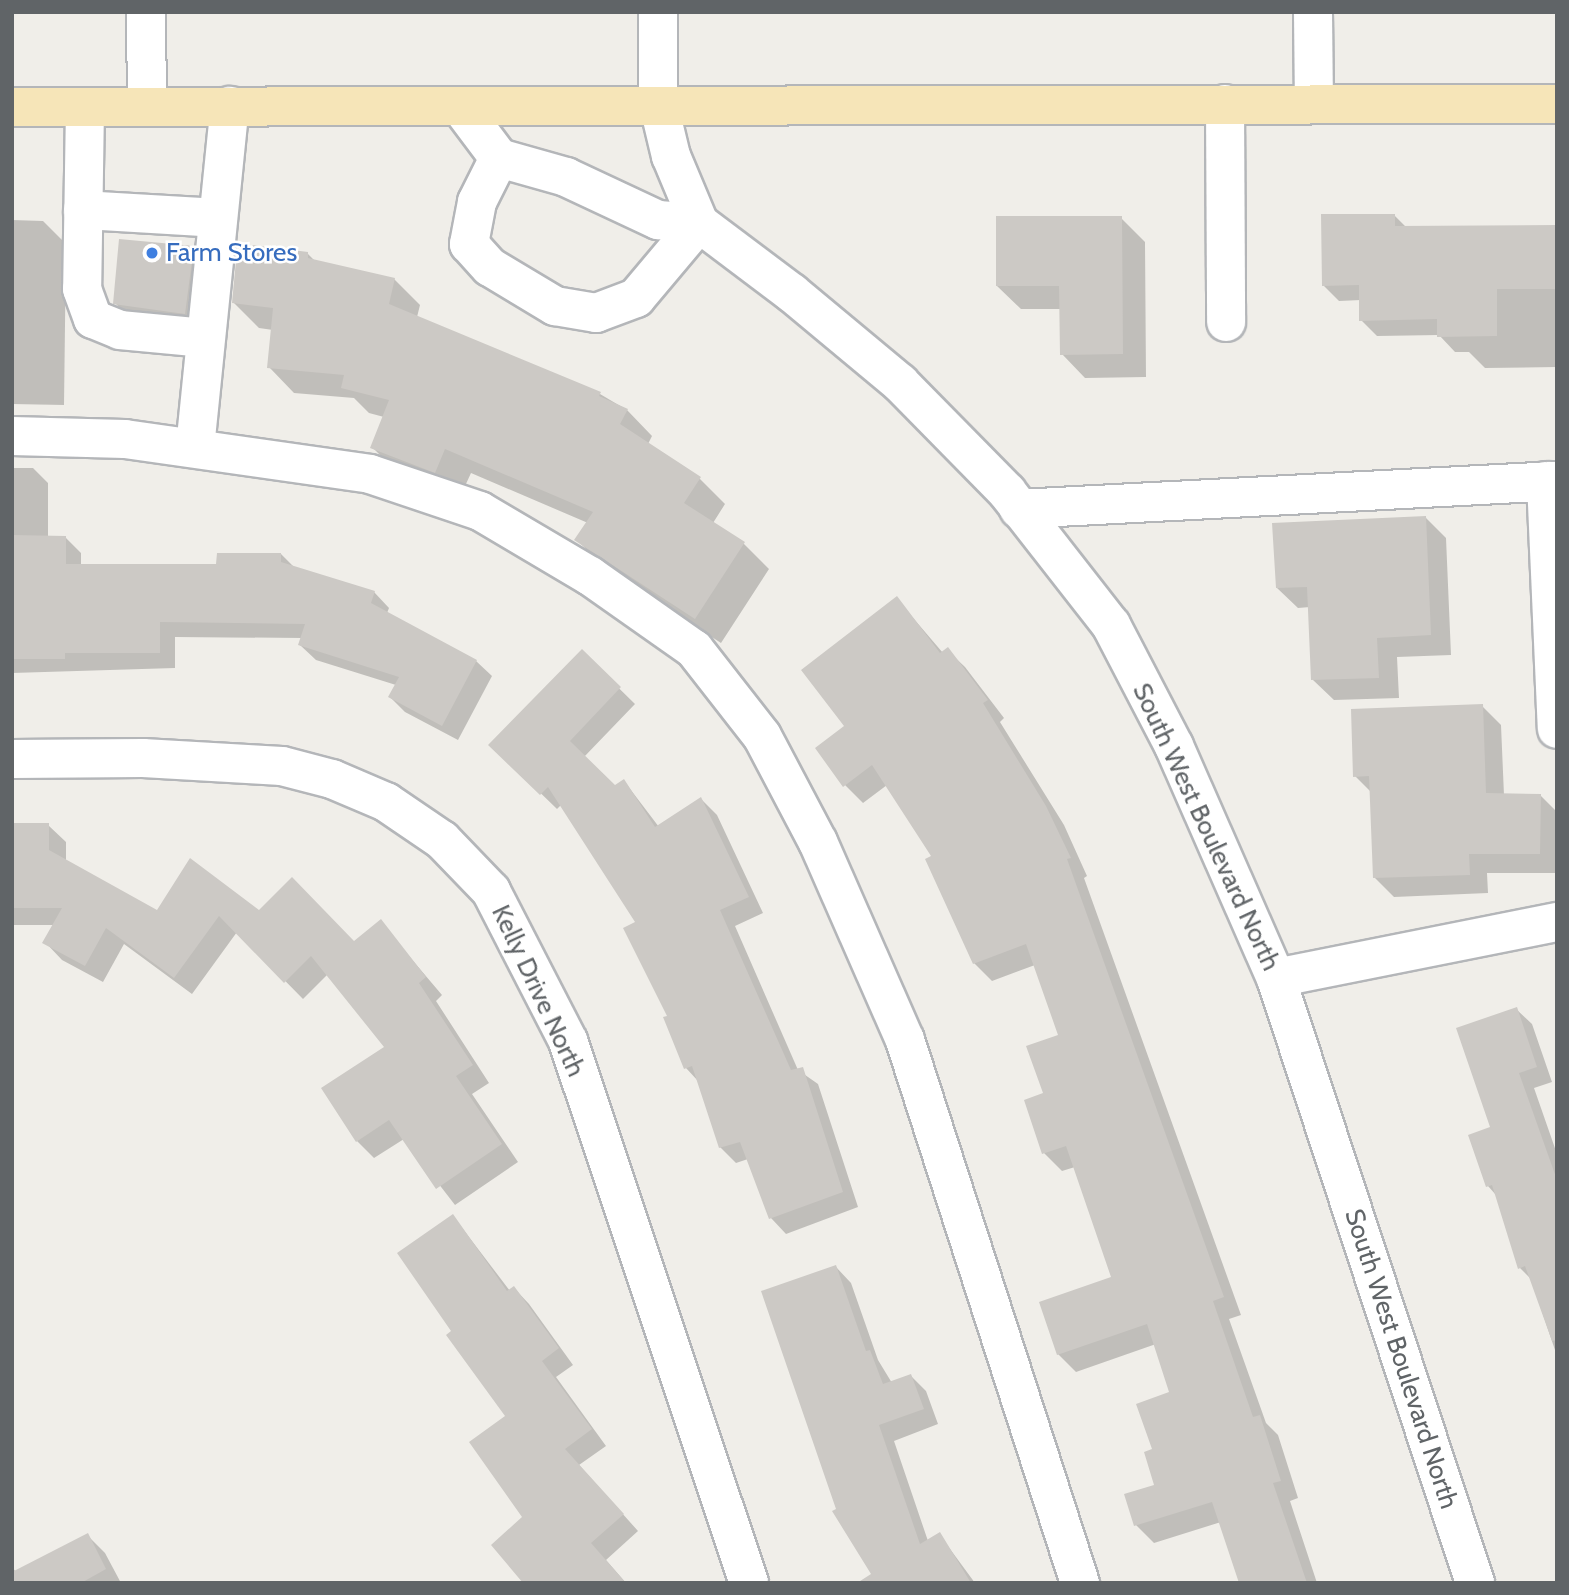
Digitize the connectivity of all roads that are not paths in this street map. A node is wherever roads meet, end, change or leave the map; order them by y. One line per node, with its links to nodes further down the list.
1 (146, 12): 12 (street)
2 (657, 12): 4 (street)
3 (1313, 12): 6 (street)
4 (657, 102): 5 (main road); 9 (main road); 16 (street)
5 (1225, 104): 6 (main road); 17 (street)
6 (1314, 104): 7 (main road)
7 (1557, 104)
8 (230, 106): 9 (main road); 12 (main road); 15 (street)
9 (460, 106): 13 (street)
10 (12, 107): 11 (main road)
11 (85, 107): 12 (main road); 14 (street)
12 (146, 107)
13 (499, 158): 16 (street); 16 (street)
14 (83, 211): 15 (street); 18 (street)
15 (216, 218): 18 (street)
16 (699, 223): 22 (street, South West Boulevard North)
17 (1226, 322)
18 (205, 338): 20 (street)
19 (12, 436): 20 (street)
20 (195, 448): 28 (street)
21 (1551, 481): 22 (street); 23 (street)
22 (1019, 509): 26 (street, South West Boulevard North)
23 (1557, 729)
24 (12, 759): 27 (street, Kelly Drive North)
25 (1557, 922): 26 (street)
26 (1276, 978): 29 (street, South West Boulevard North)
27 (750, 1583)
28 (1080, 1583)
29 (1475, 1583)

